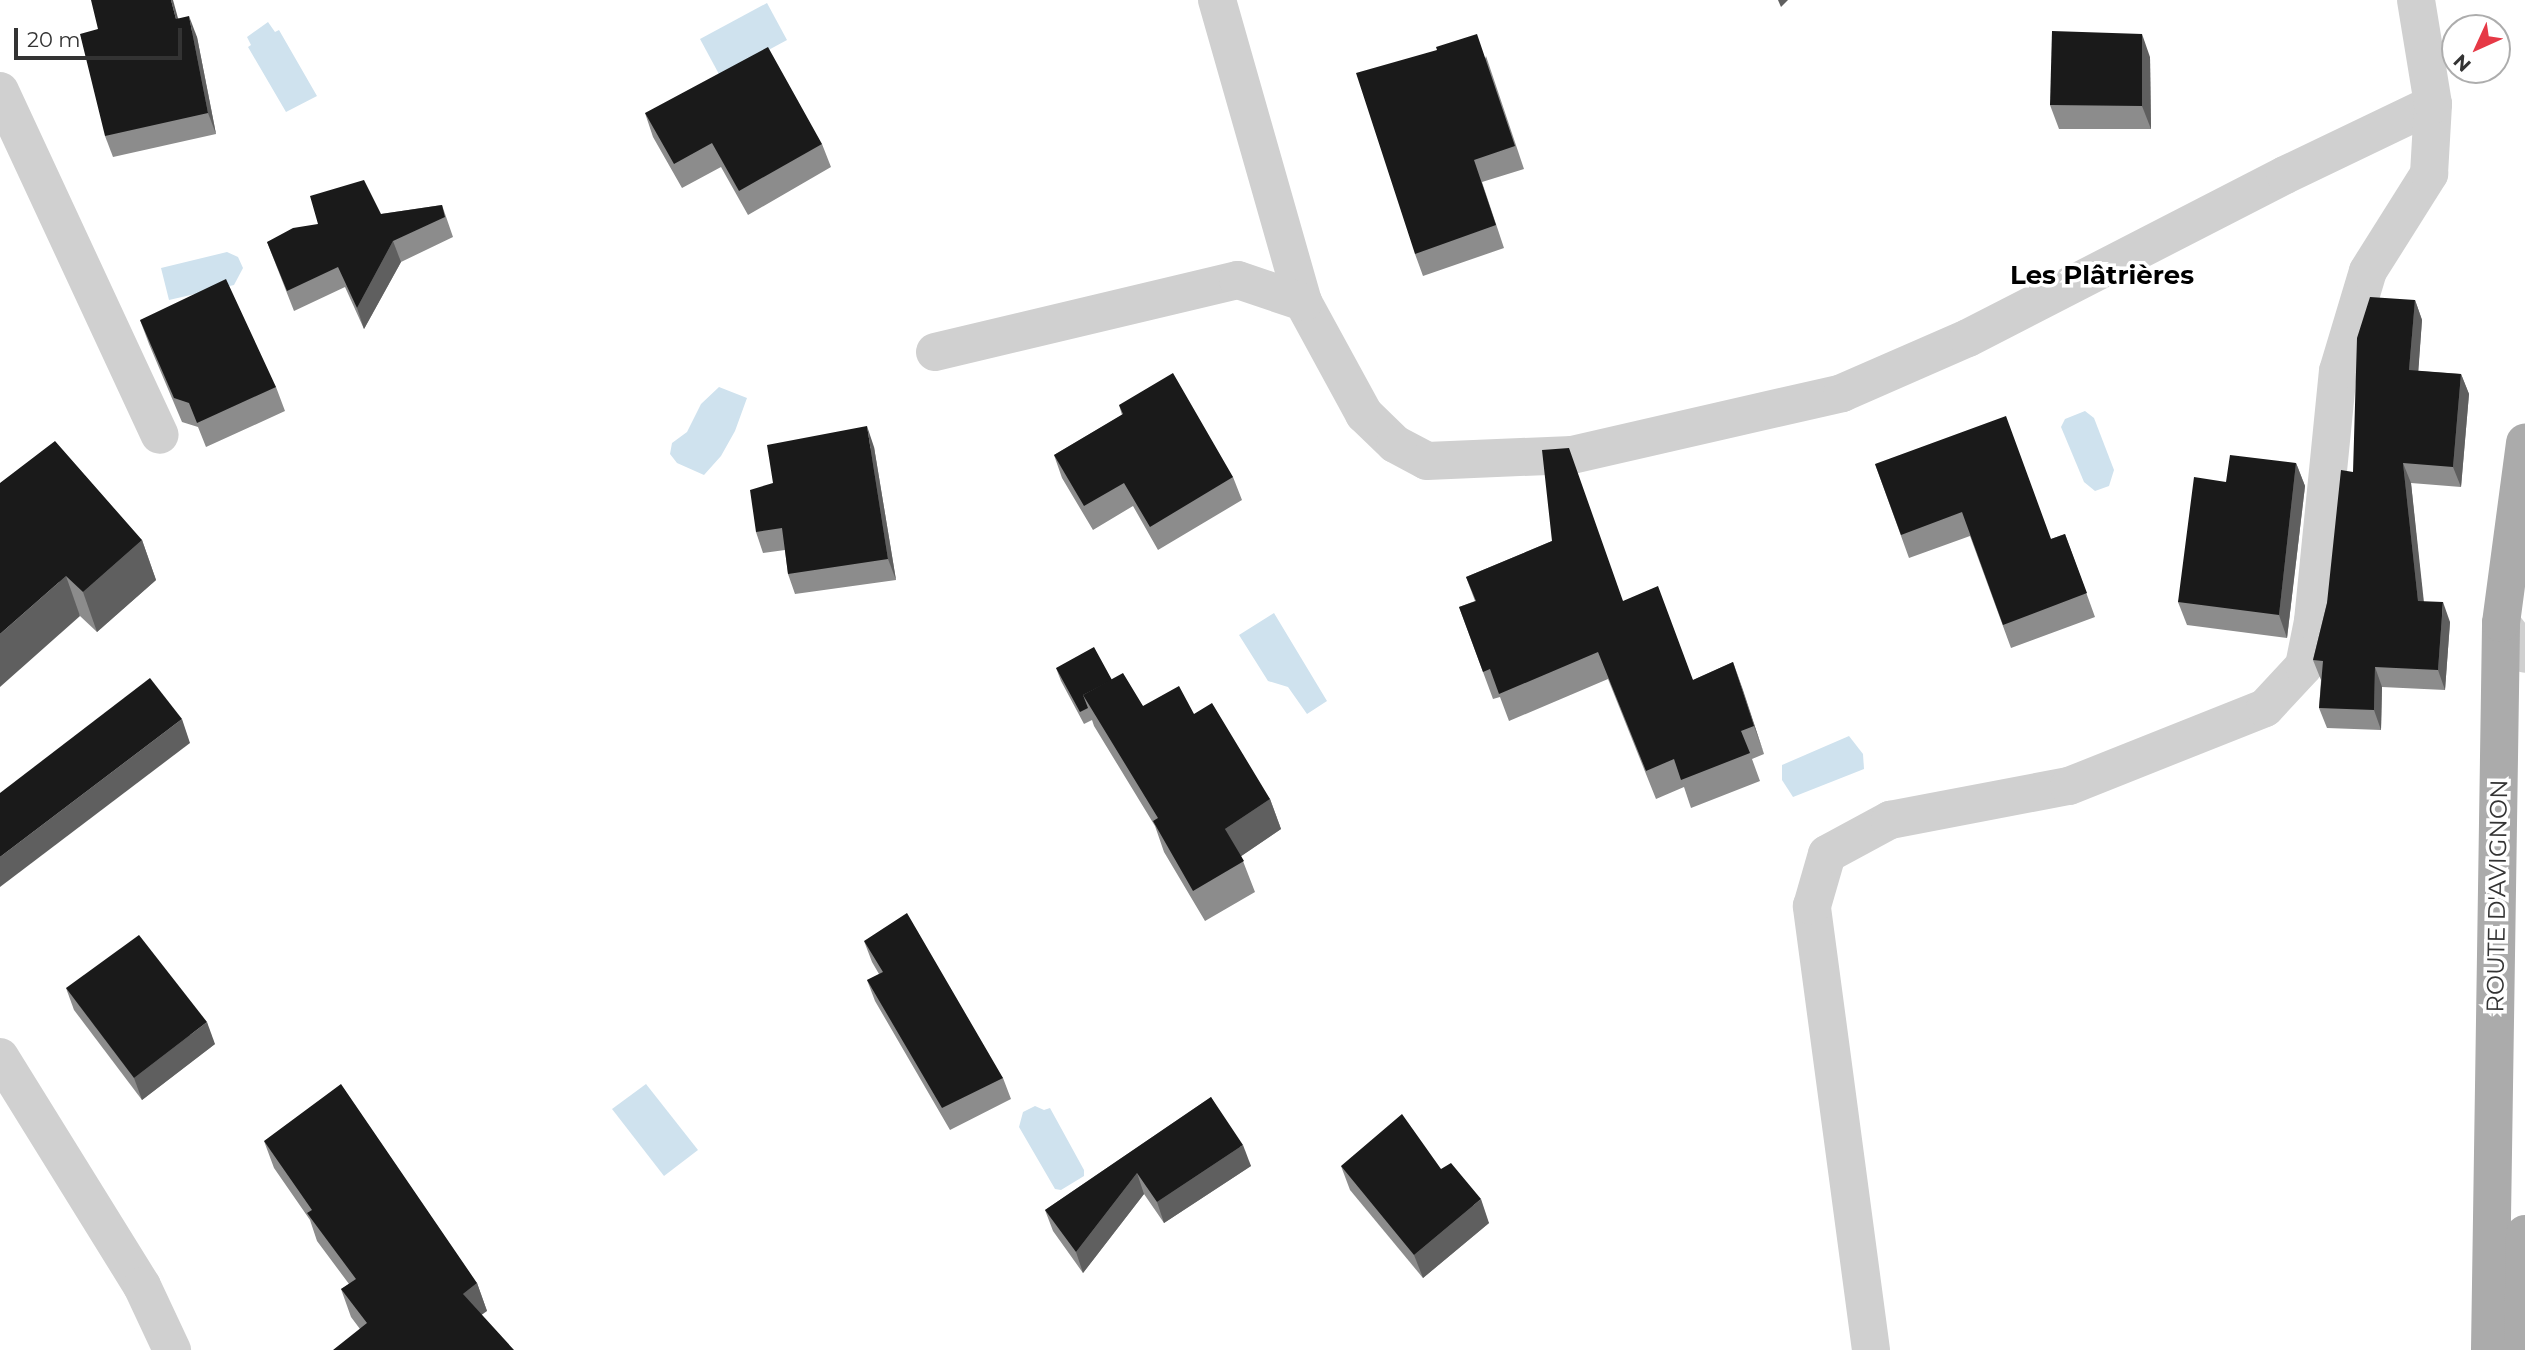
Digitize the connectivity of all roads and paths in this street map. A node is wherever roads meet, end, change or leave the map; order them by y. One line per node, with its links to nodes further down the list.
1 (1217, 0): 5 (street)
2 (2416, 0): 4 (street)
3 (0, 91): 7 (street)
4 (2433, 104): 5 (street); 14 (street)
5 (1303, 302): 6 (street)
6 (935, 352)
7 (160, 435)
8 (2525, 443): 9 (main road, ROUTE D'AVIGNON)
9 (2501, 623): 10 (street); 15 (main road, ROUTE D'AVIGNON)
10 (2525, 653)
11 (0, 1057): 13 (street)
12 (2525, 1234): 16 (main road)
13 (172, 1350)
14 (1871, 1350)
15 (2490, 1350)
16 (2523, 1350)

